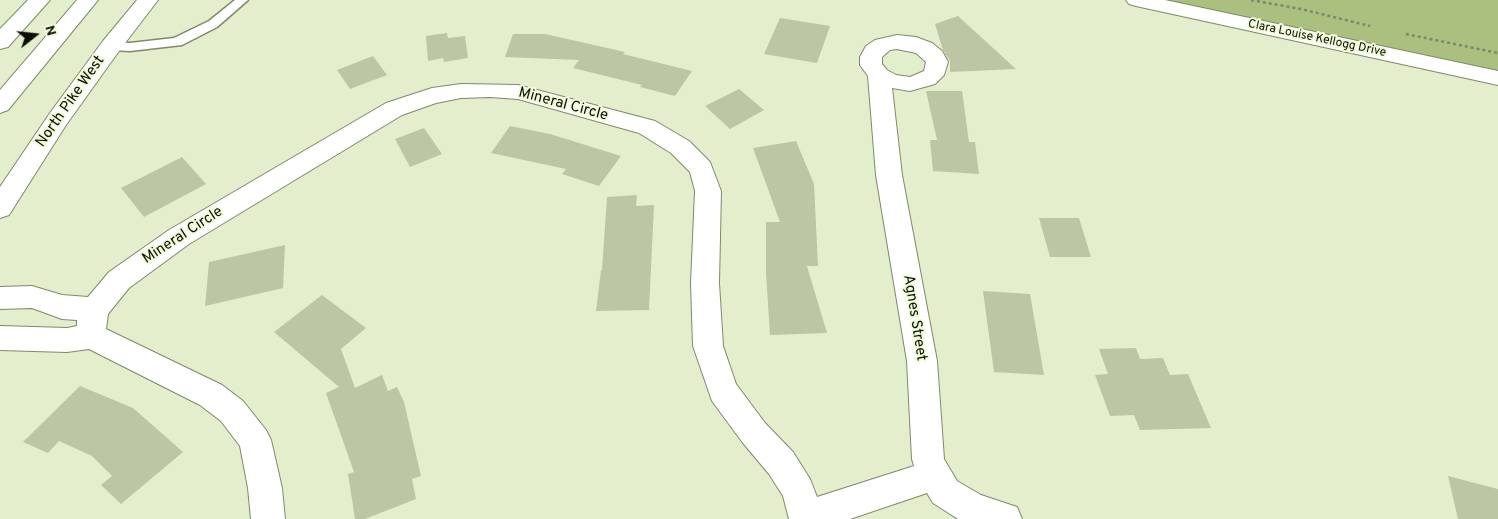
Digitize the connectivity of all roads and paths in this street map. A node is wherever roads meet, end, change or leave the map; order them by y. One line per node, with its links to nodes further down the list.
1 (40, 0): 9 (main road)
2 (88, 0): 14 (main road)
3 (148, 0): 10 (main road, North Pike West)
4 (242, 0): 10 (lane)
5 (1136, 0): 13 (main road, Clara Louise Kellogg Drive)
6 (1251, 0): 7 (path)
7 (1372, 27)
8 (1401, 33): 11 (path)
9 (0, 42)
10 (110, 46): 15 (main road, North Pike West)
11 (1498, 53)
12 (879, 75): 19 (main road, Agnes Street)
13 (1498, 78)
14 (0, 105)
15 (0, 208)
16 (0, 298): 17 (main road)
17 (93, 322): 18 (main road); 20 (main road, Mineral Circle); 21 (main road)
18 (0, 338)
19 (934, 475): 20 (main road); 22 (main road, Agnes Street)
20 (806, 518)
21 (268, 519)
22 (1005, 519)

